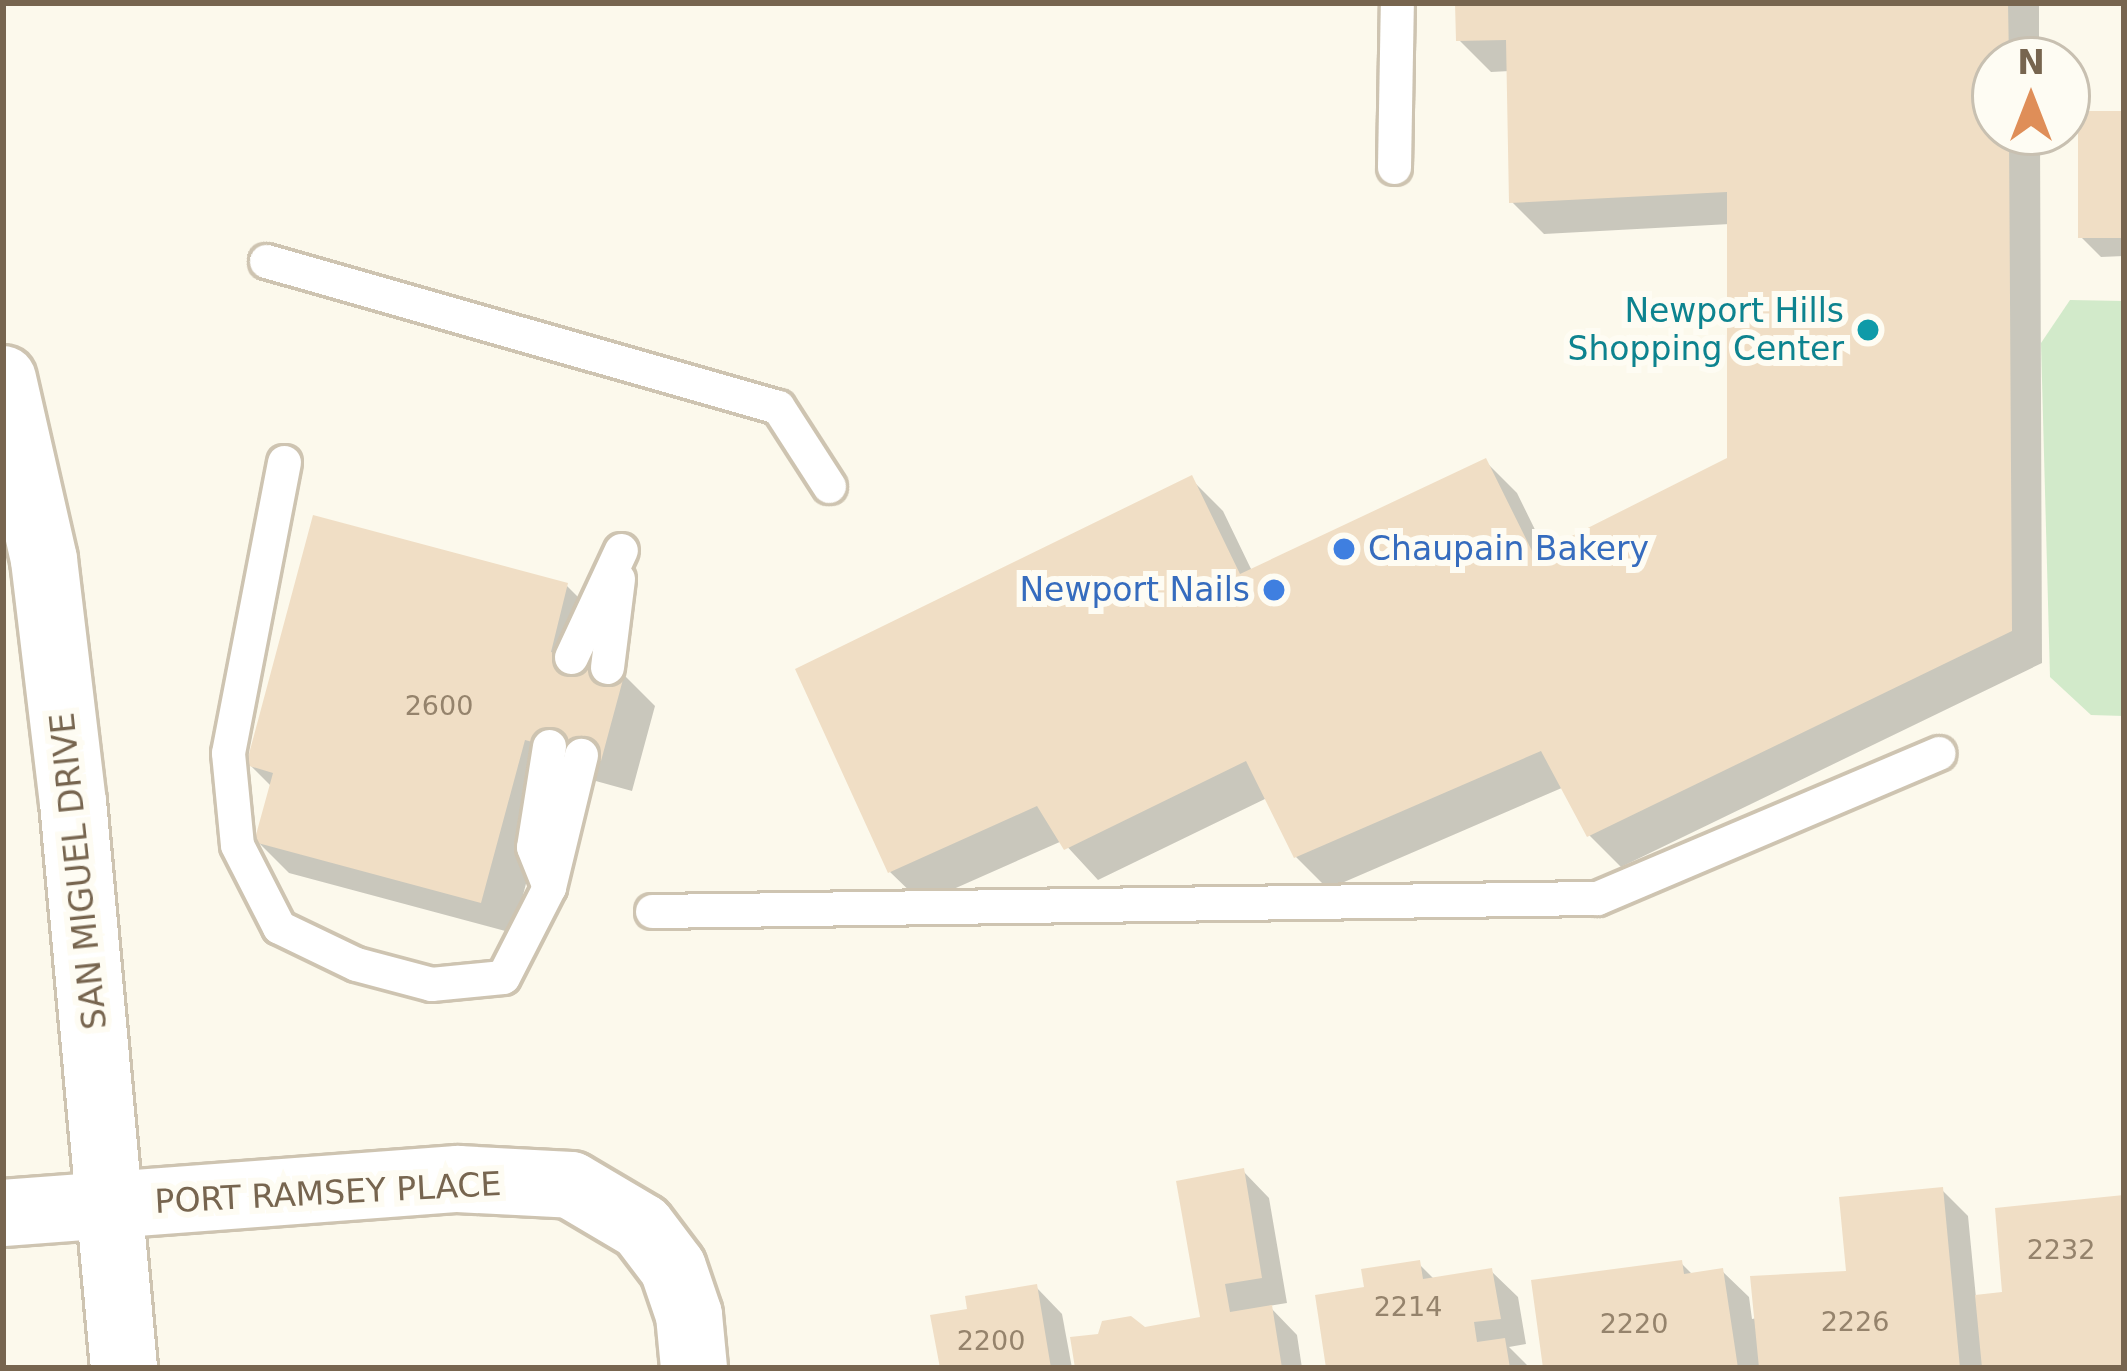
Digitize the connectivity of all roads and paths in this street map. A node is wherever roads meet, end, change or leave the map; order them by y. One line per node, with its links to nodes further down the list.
1 (1396, 3): 2 (lane)
2 (1394, 167)
3 (266, 261): 6 (lane)
4 (3, 379): 12 (main road, SAN MIGUEL DRIVE)
5 (284, 462): 9 (lane)
6 (829, 486)
7 (572, 657): 8 (lane)
8 (607, 667)
9 (565, 751)
10 (1939, 753): 11 (lane)
11 (652, 910)
12 (112, 1207): 13 (main road, PORT RAMSEY PLACE); 14 (main road, SAN MIGUEL DRIVE); 15 (main road, PORT RAMSEY PLACE)
13 (3, 1213)
14 (124, 1368)
15 (694, 1368)

